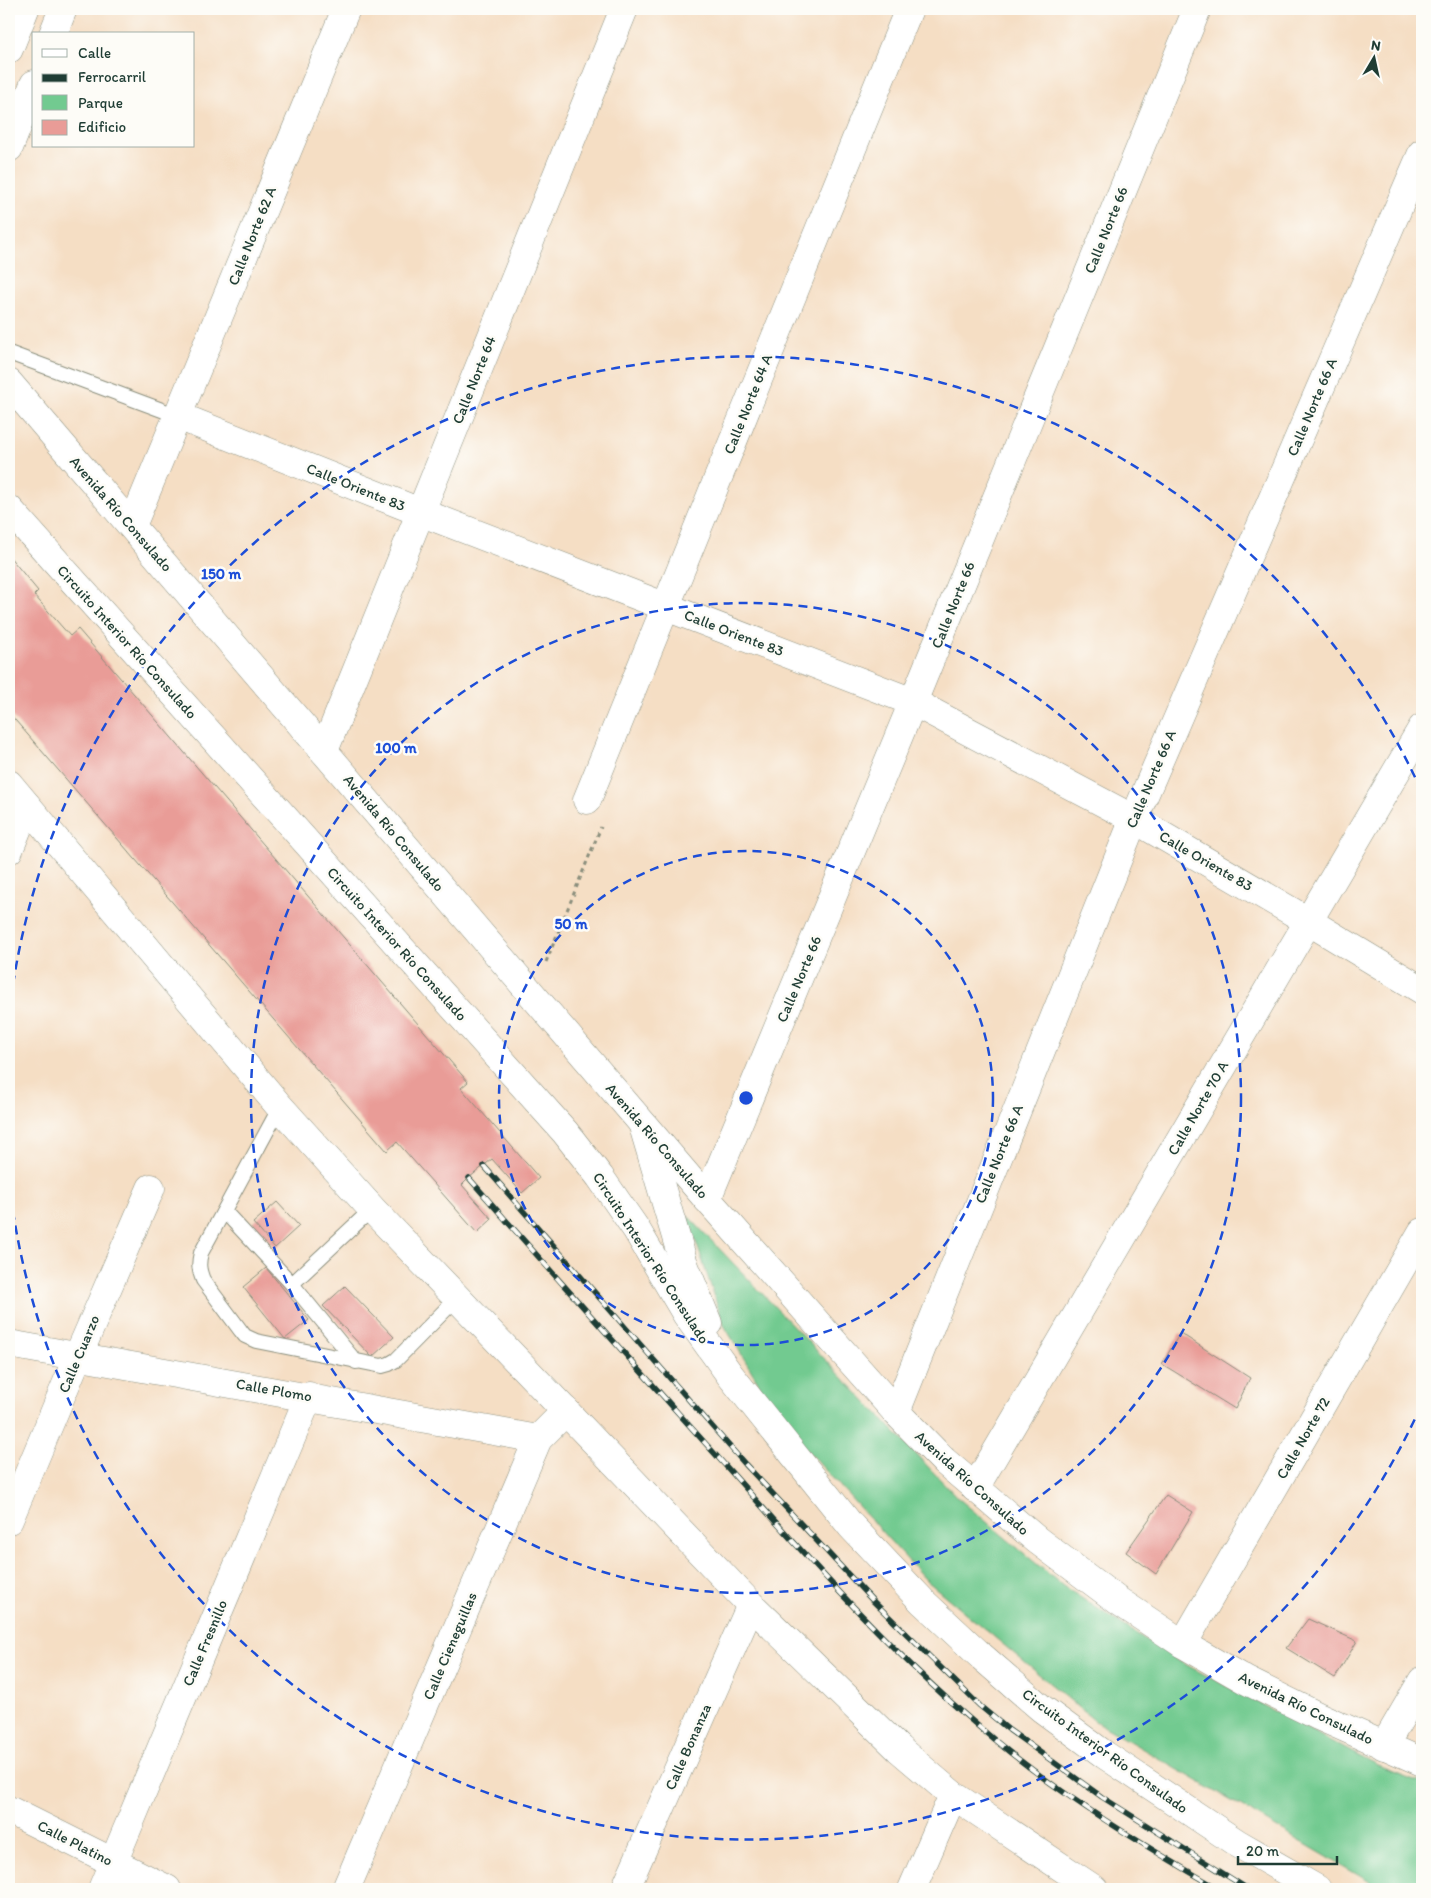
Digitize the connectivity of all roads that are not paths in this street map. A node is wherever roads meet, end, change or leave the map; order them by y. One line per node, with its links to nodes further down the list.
1 (25, 9): 8 (main road)
2 (63, 9): 7 (main road)
3 (346, 9): 14 (main road, Calle Norte 62 A)
4 (624, 9): 16 (main road, Calle Norte 64)
5 (909, 9): 18 (main road, Calle Norte 64 A)
6 (1197, 9): 19 (main road, Calle Norte 66)
7 (54, 32)
8 (9, 49)
9 (32, 89): 10 (main road)
10 (9, 148)
11 (1422, 152): 25 (main road, Calle Norte 66 A)
12 (9, 353): 14 (lane, Calle Oriente 83)
13 (9, 383): 17 (main road, Avenida Río Consulado)
14 (178, 416): 16 (main road, Calle Oriente 83); 17 (main road, Calle Norte 62 A)
15 (9, 509): 41 (main road, Circuito Interior Río Consulado)
16 (420, 512): 18 (main road, Calle Oriente 83); 21 (main road, Calle Norte 64)
17 (132, 526): 21 (main road, Avenida Río Consulado)
18 (666, 607): 19 (main road, Calle Oriente 83); 23 (main road, Calle Norte 64 A)
19 (914, 702): 25 (main road, Calle Oriente 83); 32 (main road, Calle Norte 66)
20 (1422, 728): 27 (main road, Calle Norte 70 A)
21 (324, 751): 30 (main road, Avenida Río Consulado)
22 (9, 784): 24 (main road)
23 (587, 800)
24 (27, 806): 26 (main road); 29 (main road)
25 (1134, 819): 27 (main road, Calle Oriente 83); 44 (main road, Calle Norte 66 A)
26 (9, 850)
27 (1308, 921): 28 (main road, Calle Oriente 83); 46 (main road, Calle Norte 70 A)
28 (1422, 990)
29 (280, 1107): 33 (main road); 34 (lane)
30 (644, 1126): 32 (main road, Avenida Río Consulado); 41 (main road)
31 (151, 1188): 39 (main road, Calle Cuarzo)
32 (708, 1199): 44 (main road, Avenida Río Consulado)
33 (372, 1210): 36 (lane); 37 (main road)
34 (225, 1212): 36 (lane); 40 (lane)
35 (1422, 1232): 49 (main road, Calle Norte 72)
36 (292, 1284): 40 (lane)
37 (456, 1299): 40 (lane); 43 (main road)
38 (9, 1344): 39 (main road, Calle Plomo)
39 (78, 1356): 42 (main road, Calle Plomo); 47 (main road, Calle Cuarzo)
40 (356, 1362)
41 (730, 1375): 62 (main road, Circuito Interior Río Consulado)
42 (309, 1396): 45 (main road, Calle Plomo); 55 (main road, Calle Fresnillo)
43 (566, 1412): 45 (main road, Calle Cieneguillas); 48 (main road)
44 (896, 1412): 46 (main road, Avenida Río Consulado)
45 (538, 1439): 58 (main road, Calle Cieneguillas)
46 (975, 1488): 49 (main road, Avenida Río Consulado)
47 (9, 1520)
48 (751, 1605): 53 (main road); 59 (main road, Calle Bonanza)
49 (1183, 1644): 51 (main road, Avenida Río Consulado)
50 (1422, 1681): 51 (main road)
51 (1384, 1746): 52 (main road, Avenida Río Consulado)
52 (1422, 1762)
53 (953, 1795): 60 (main road); 61 (main road)
54 (9, 1810): 55 (main road, Calle Platino)
55 (113, 1862): 56 (main road, Calle Fresnillo); 57 (main road, Calle Platino)
56 (102, 1889)
57 (167, 1889)
58 (346, 1889)
59 (625, 1889)
60 (912, 1889)
61 (1094, 1889)
62 (1317, 1889)

